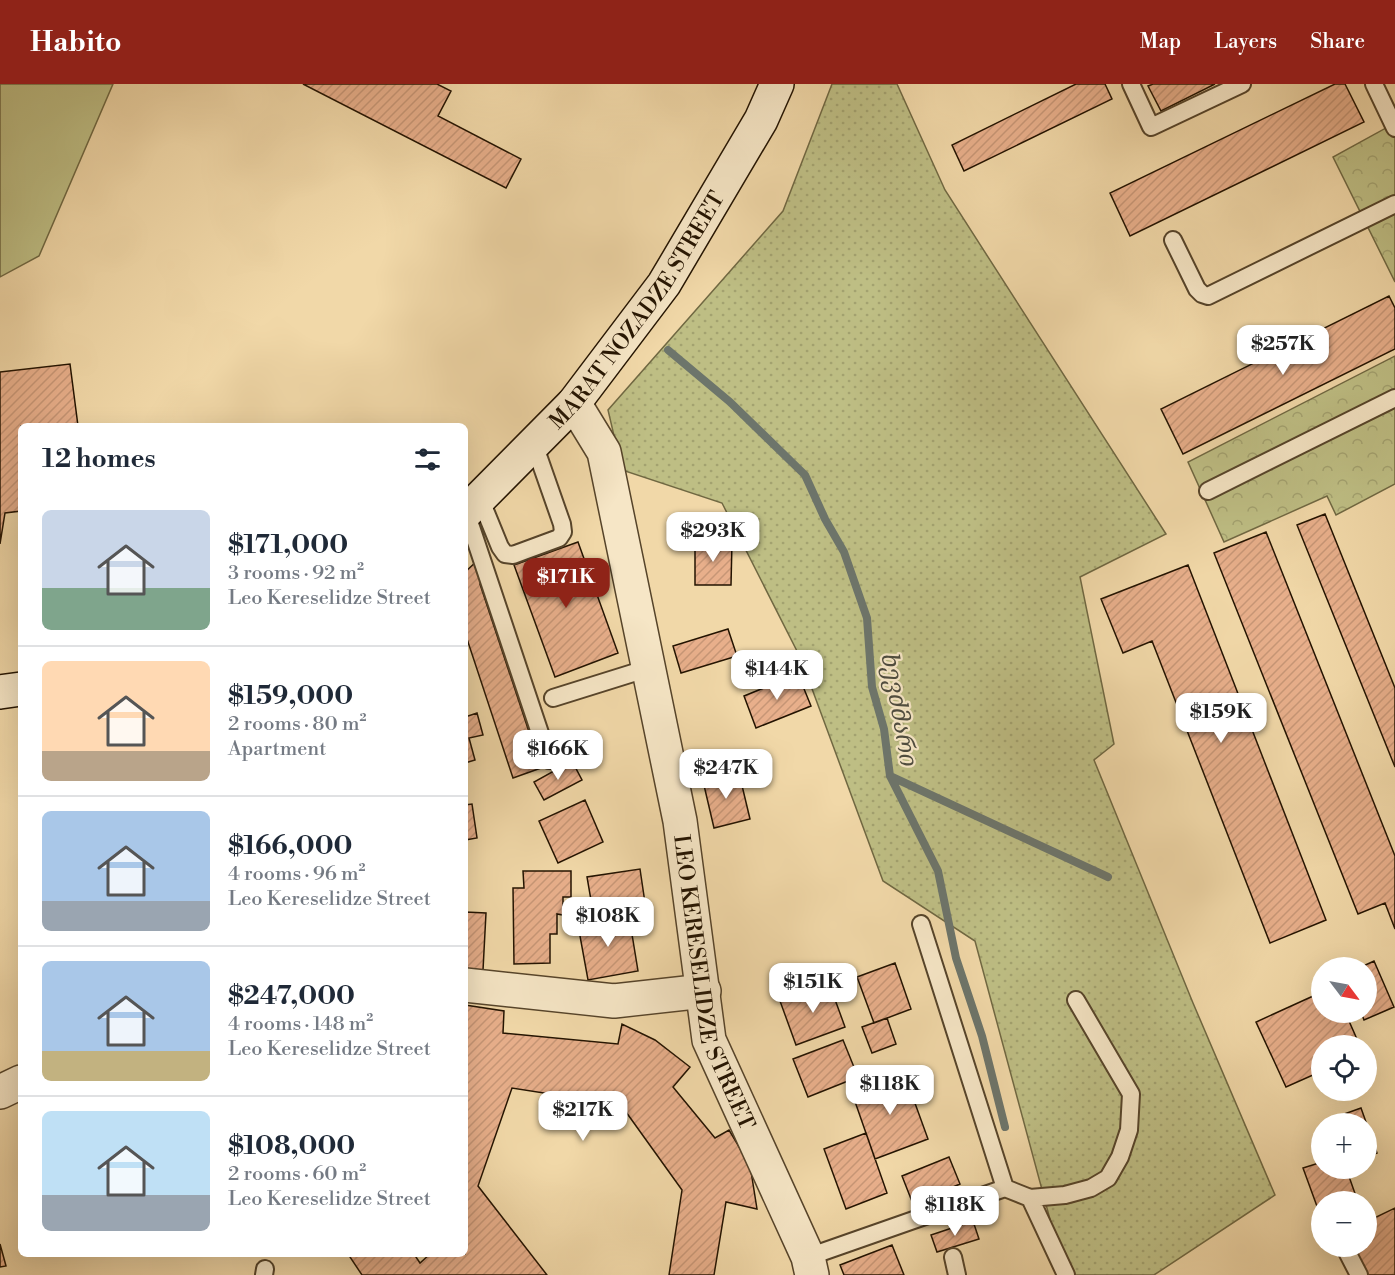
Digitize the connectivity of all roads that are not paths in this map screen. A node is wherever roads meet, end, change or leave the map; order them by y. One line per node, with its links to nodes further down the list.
1 (777, 84): 9 (street, MARAT NOZADZE STREET)
2 (1131, 84): 3 (lane)
3 (1242, 84)
4 (1374, 84): 5 (lane)
5 (1395, 129)
6 (1395, 204): 7 (lane)
7 (1173, 240)
8 (1395, 398): 11 (lane)
9 (574, 403): 10 (street, MARAT NOZADZE STREET); 13 (street, LEO KERESELIDZE STREET)
10 (534, 444): 12 (street, MARAT NOZADZE STREET); 12 (lane)
11 (1208, 491)
12 (470, 508): 17 (lane)
13 (649, 668): 16 (lane); 20 (street, LEO KERESELIDZE STREET)
14 (18, 689): 15 (street)
15 (0, 692)
16 (553, 698)
17 (549, 760)
18 (921, 924): 24 (lane)
19 (468, 985): 20 (street)
20 (704, 991): 28 (street, LEO KERESELIDZE STREET)
21 (1076, 1000): 25 (lane)
22 (18, 1083): 23 (street)
23 (0, 1092)
24 (1005, 1188): 25 (lane); 28 (lane)
25 (1030, 1198): 30 (lane)
26 (953, 1257): 29 (lane)
27 (1350, 1257): 31 (lane)
28 (810, 1266)
29 (957, 1275)
30 (1066, 1275)
31 (1359, 1275)

